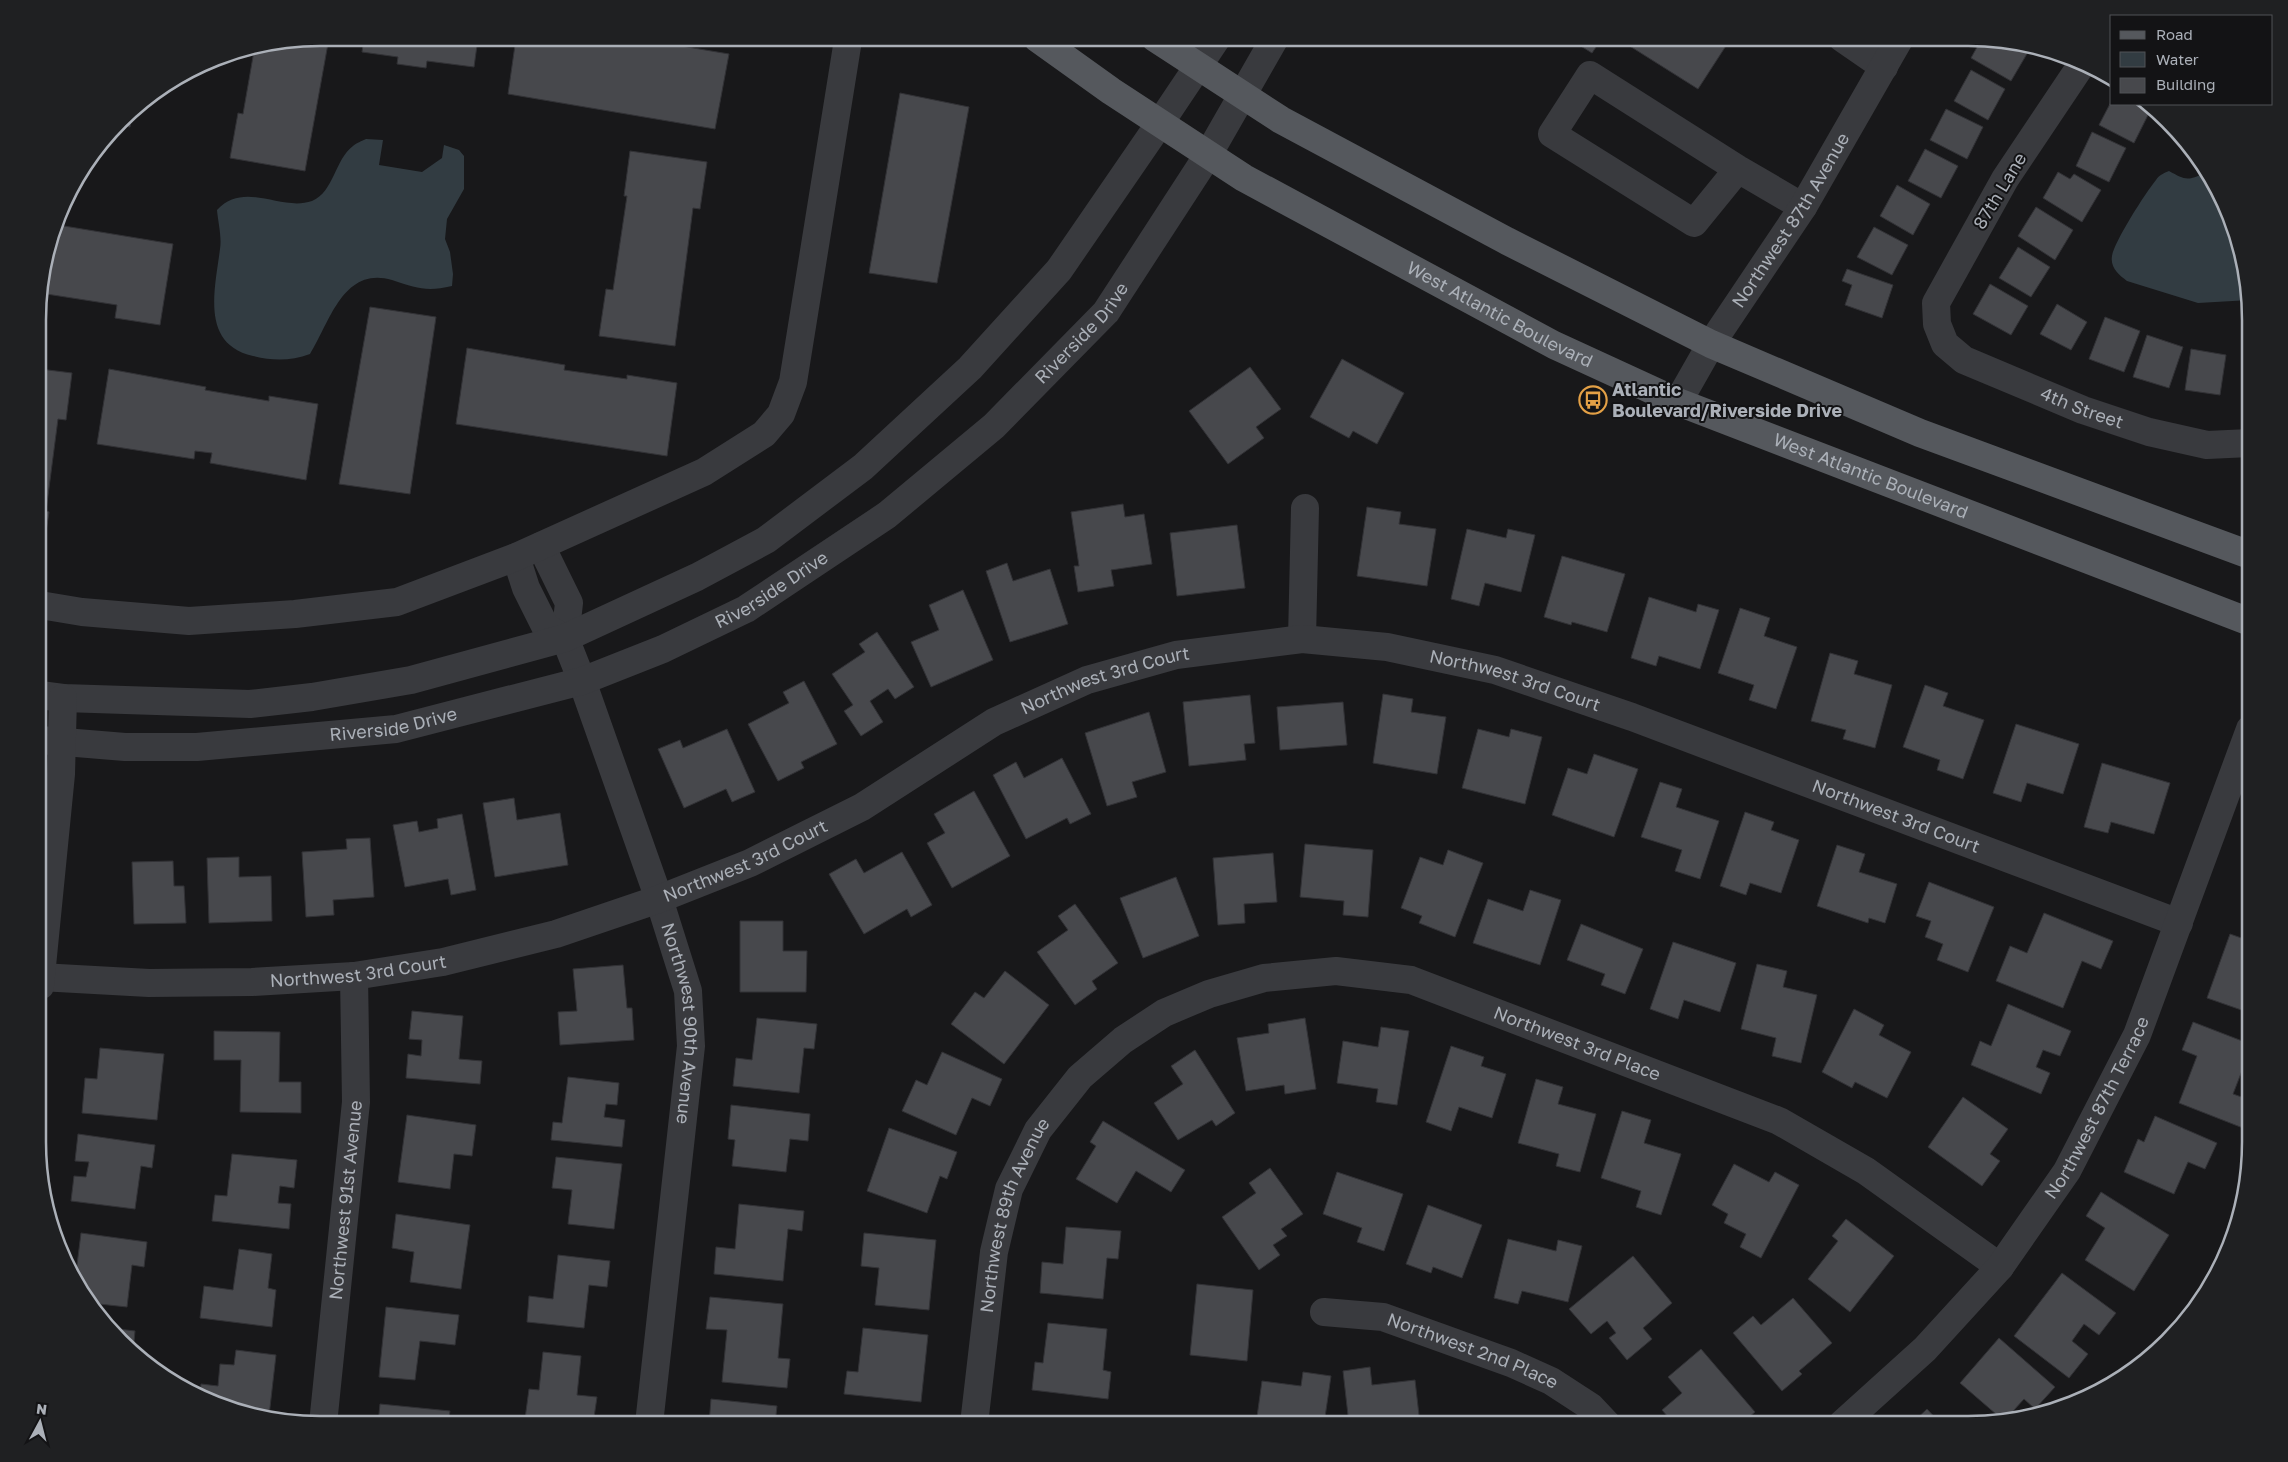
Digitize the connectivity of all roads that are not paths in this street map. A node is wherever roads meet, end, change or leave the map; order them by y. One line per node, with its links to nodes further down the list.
1 (847, 46): 21 (street)
2 (1049, 46): 12 (main road, West Atlantic Boulevard)
3 (1167, 46): 8 (main road)
4 (1212, 46): 8 (street)
5 (1271, 46): 11 (street, Riverside Drive)
6 (1854, 46): 9 (street)
7 (1896, 46): 9 (street, Northwest 87th Avenue)
8 (1198, 67): 11 (main road); 12 (street)
9 (1884, 67): 15 (street, Northwest 87th Avenue)
10 (2078, 69): 16 (street, 87th Lane)
11 (1243, 95): 13 (street, Riverside Drive); 17 (main road)
12 (1160, 123): 13 (main road, West Atlantic Boulevard); 26 (street)
13 (1208, 155): 18 (main road, West Atlantic Boulevard); 28 (street, Riverside Drive)
14 (1738, 169): 14 (street); 15 (street)
15 (1803, 207): 17 (street, Northwest 87th Avenue)
16 (1937, 324): 19 (street, 4th Street)
17 (1711, 344): 18 (street, Northwest 87th Avenue); 22 (main road)
18 (1678, 402): 25 (main road, West Atlantic Boulevard)
19 (2242, 443)
20 (1305, 508): 27 (street)
21 (541, 546): 23 (street); 26 (street)
22 (2242, 553)
23 (516, 557): 24 (street); 26 (street)
24 (46, 607)
25 (2242, 619)
26 (564, 638): 28 (street, Northwest 90th Avenue); 29 (street)
27 (1302, 639): 32 (street, Northwest 3rd Court); 34 (street, Northwest 3rd Court)
28 (582, 681): 30 (street, Riverside Drive); 32 (street, Northwest 90th Avenue)
29 (51, 697): 30 (street)
30 (51, 742): 33 (street)
31 (2242, 751): 34 (street, Northwest 87th Terrace)
32 (659, 899): 35 (street, Northwest 3rd Court); 41 (street, Northwest 90th Avenue)
33 (46, 921)
34 (2180, 923): 38 (street, Northwest 87th Terrace)
35 (354, 976): 36 (street, Northwest 3rd Court); 40 (street, Northwest 91st Avenue)
36 (46, 980)
37 (1123, 1040): 38 (street, Northwest 3rd Place); 42 (street, Northwest 89th Avenue)
38 (2000, 1267): 44 (street, Northwest 87th Terrace)
39 (1324, 1312): 43 (street, Northwest 2nd Place)
40 (324, 1416)
41 (650, 1416)
42 (975, 1416)
43 (1599, 1416)
44 (1851, 1416)

